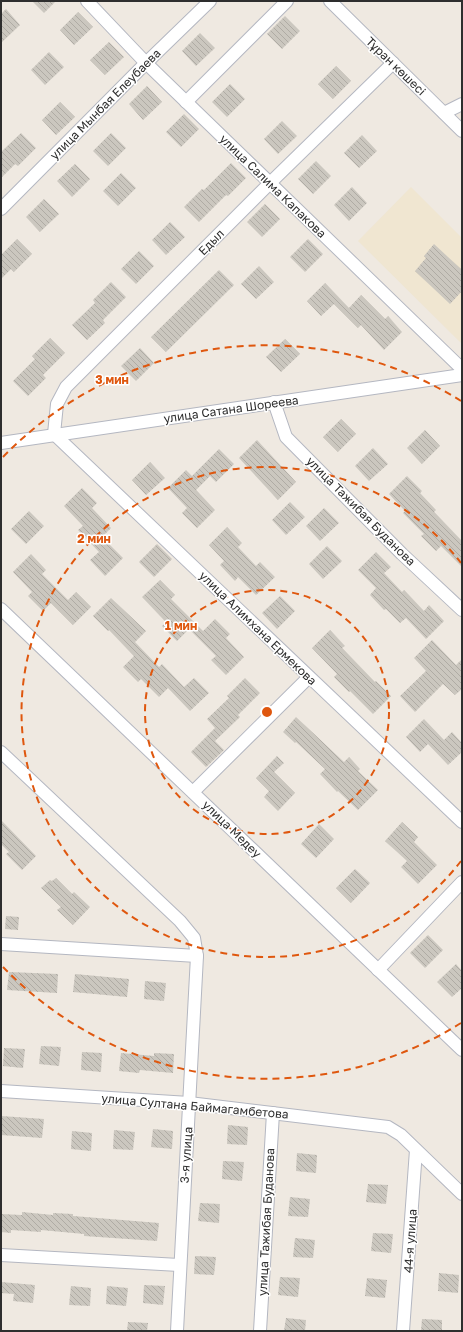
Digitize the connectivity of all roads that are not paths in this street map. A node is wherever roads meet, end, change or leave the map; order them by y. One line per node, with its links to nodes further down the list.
1 (87, 1): 5 (street, улица Салима Капакова)
2 (210, 1): 5 (street, улица Мынбая Елеубаева)
3 (288, 1): 7 (street)
4 (330, 1): 6 (street, Тұран көшесі)
5 (146, 63): 7 (street, улица Салима Капакова); 12 (street, улица Мынбая Елеубаева)
6 (393, 63): 9 (street, Тұран көшесі); 11 (street, Едыл)
7 (186, 102): 11 (street, улица Салима Капакова)
8 (462, 104): 9 (street)
9 (444, 113): 10 (street, Тұран көшесі)
10 (462, 131)
11 (270, 183): 13 (street, улица Салима Капакова); 16 (street, Едыл)
12 (1, 209)
13 (462, 369)
14 (462, 375): 15 (street, улица Сатана Шореева)
15 (274, 402): 16 (street, улица Сатана Шореева); 19 (street, улица Тажибая Буданова)
16 (54, 434): 17 (street, улица Сатана Шореева); 20 (street, улица Алимхана Ермекова)
17 (1, 443)
18 (1, 609): 22 (street, улица Медеу)
19 (462, 610)
20 (310, 677): 22 (street); 23 (street, улица Алимхана Ермекова)
21 (1, 752): 26 (street)
22 (193, 792): 27 (street, улица Медеу)
23 (462, 822)
24 (462, 882): 27 (street)
25 (1, 944): 26 (street)
26 (197, 956): 30 (street, 3-я улица)
27 (378, 970): 28 (street, улица Медеу)
28 (462, 1050)
29 (1, 1090): 30 (street, улица Султана Баймагамбетова)
30 (189, 1103): 31 (street, улица Султана Баймагамбетова); 35 (street, 3-я улица)
31 (273, 1113): 32 (street, улица Султана Баймагамбетова); 37 (street, улица Тажибая Буданова)
32 (416, 1150): 33 (street); 38 (street, 44-я улица)
33 (462, 1194)
34 (1, 1255): 35 (street)
35 (179, 1266): 36 (street, 3-я улица)
36 (176, 1331)
37 (260, 1331)
38 (403, 1331)

